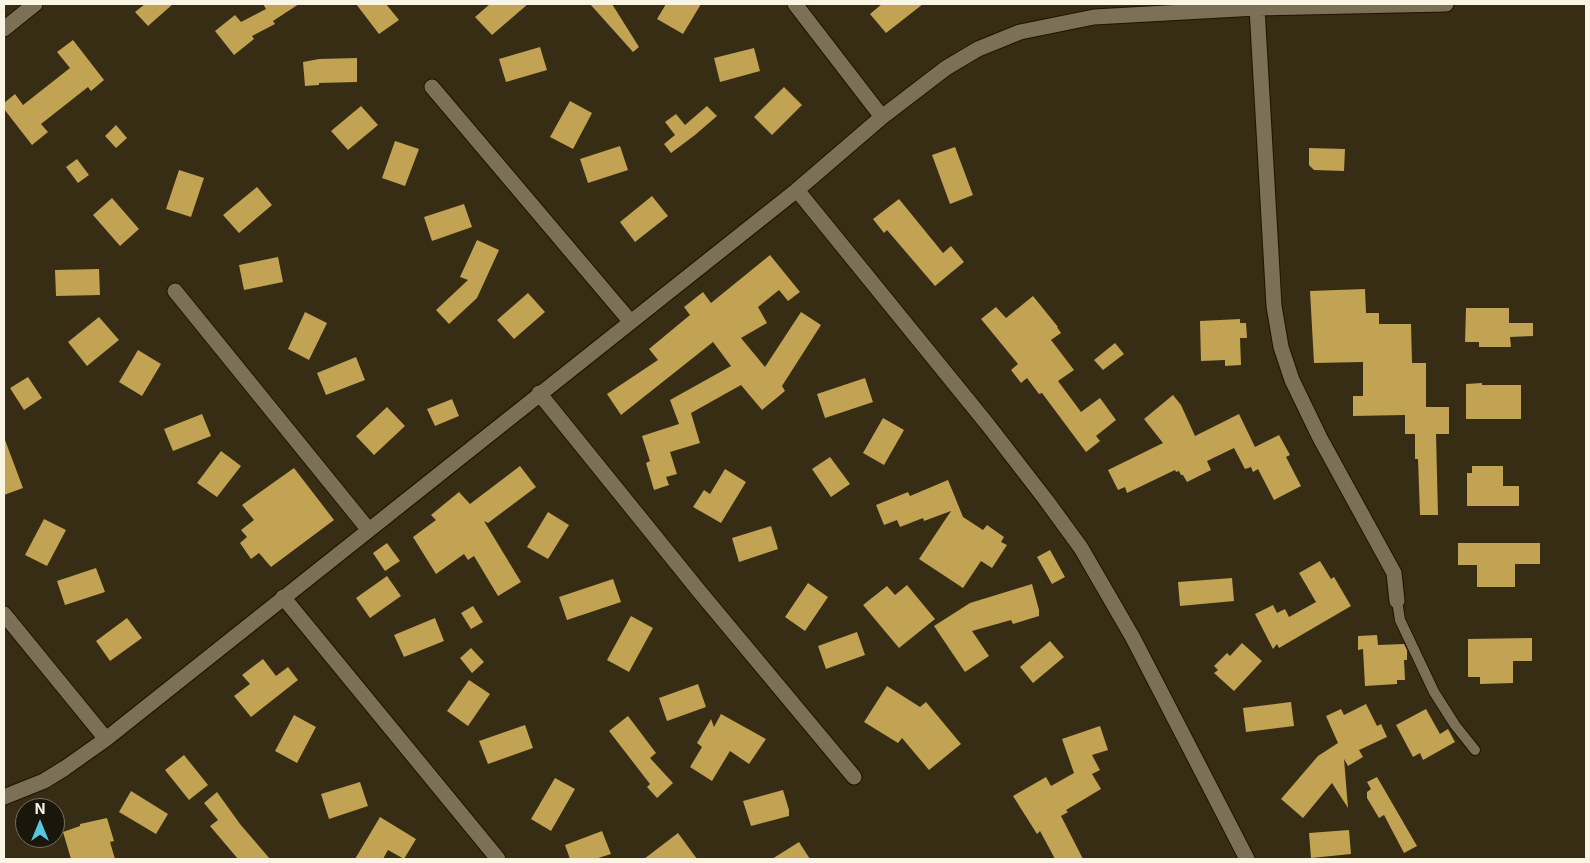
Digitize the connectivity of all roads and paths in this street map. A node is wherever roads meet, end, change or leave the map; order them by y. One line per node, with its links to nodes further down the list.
1 (35, 4): 5 (street)
2 (795, 4): 7 (street)
3 (1446, 4): 4 (street)
4 (1257, 8): 7 (street); 14 (street)
5 (4, 29)
6 (432, 87): 10 (street)
7 (882, 117): 8 (street)
8 (797, 190): 10 (street); 21 (street)
9 (175, 291): 12 (street)
10 (630, 321): 11 (street)
11 (539, 393): 12 (street); 18 (street)
12 (368, 529): 13 (street)
13 (284, 597): 16 (street); 20 (street)
14 (1397, 601): 17 (lane)
15 (4, 614): 16 (street)
16 (106, 738): 19 (street)
17 (1475, 750)
18 (854, 777)
19 (4, 797)
20 (498, 859)
21 (1247, 859)

